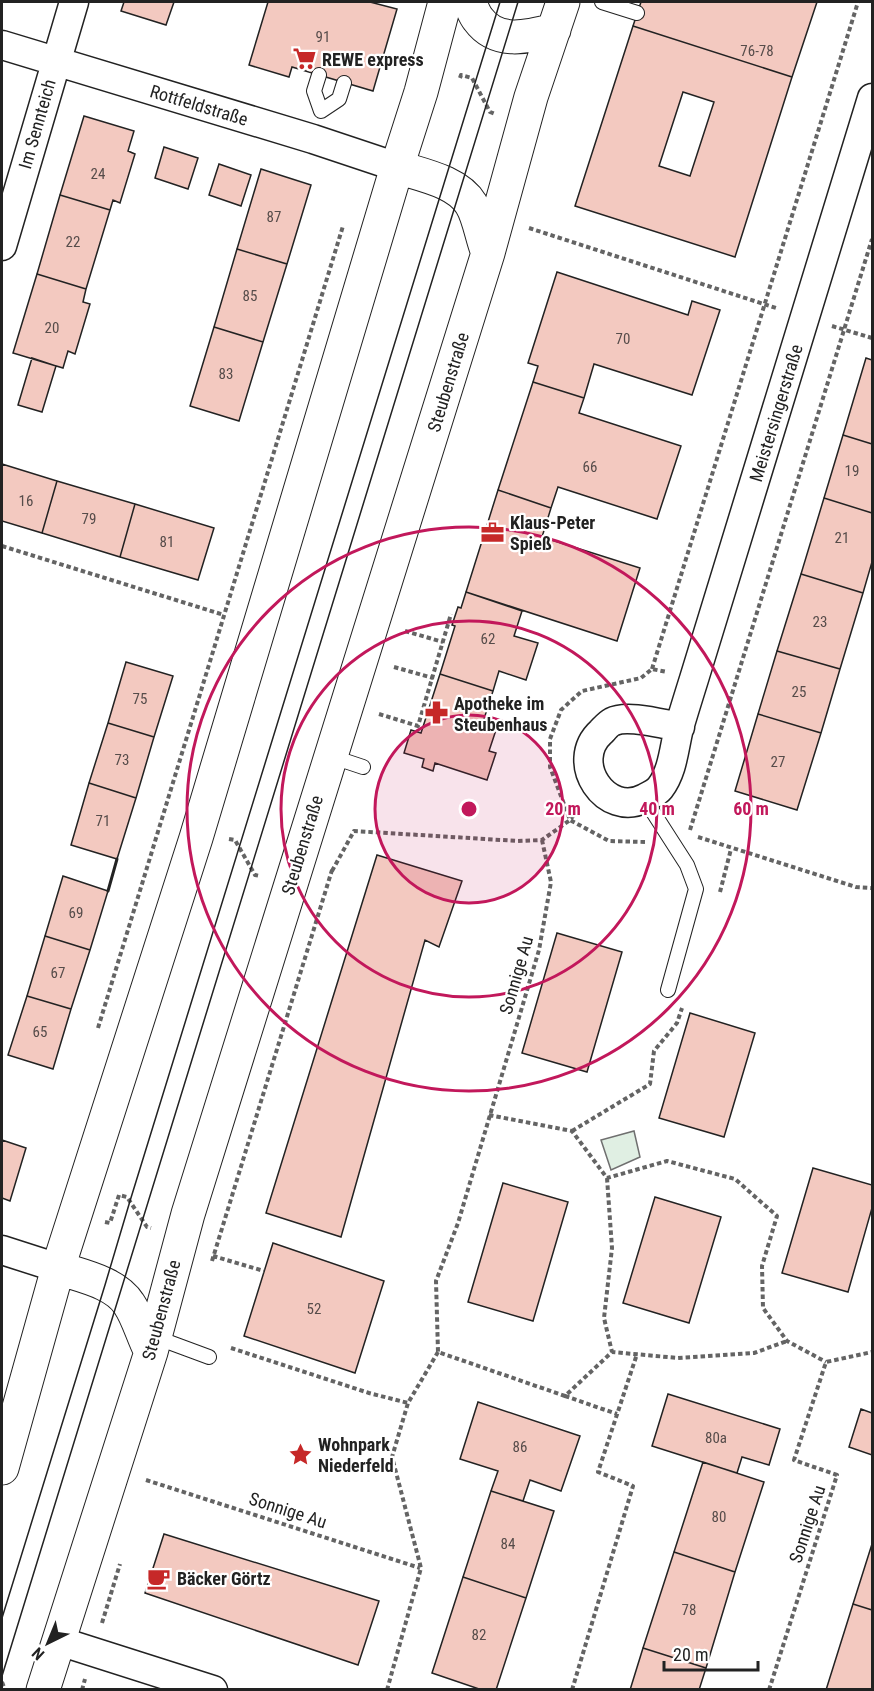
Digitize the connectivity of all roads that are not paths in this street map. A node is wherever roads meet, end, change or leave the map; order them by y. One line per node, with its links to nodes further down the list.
1 (74, 2): 8 (street, Im Sennteich)
2 (445, 2): 13 (street)
3 (469, 2): 6 (street)
4 (602, 2): 5 (lane)
5 (637, 13)
6 (558, 16): 15 (street, Steubenstraße)
7 (2, 45): 8 (street, Rottfeldstraße)
8 (55, 61): 12 (street, Rottfeldstraße); 14 (street, Im Sennteich)
9 (319, 75): 12 (lane)
10 (344, 82): 12 (lane)
11 (873, 98): 16 (street, Meistersingerstraße)
12 (317, 125): 13 (street, Rottfeldstraße)
13 (397, 167): 15 (street); 22 (street)
14 (2, 246)
15 (488, 253): 17 (street, Steubenstraße)
16 (680, 727): 19 (street, Meistersingerstraße); 19 (street)
17 (330, 756): 18 (lane); 23 (street, Steubenstraße)
18 (363, 767)
19 (644, 798): 20 (lane)
20 (668, 990)
21 (2, 1250): 22 (street)
22 (58, 1268): 23 (street); 25 (street)
23 (153, 1344): 24 (lane); 26 (street, Steubenstraße)
24 (209, 1357)
25 (2, 1468)
26 (59, 1641): 27 (street, Steubenstraße); 28 (street)
27 (43, 1689)
28 (213, 1689)

